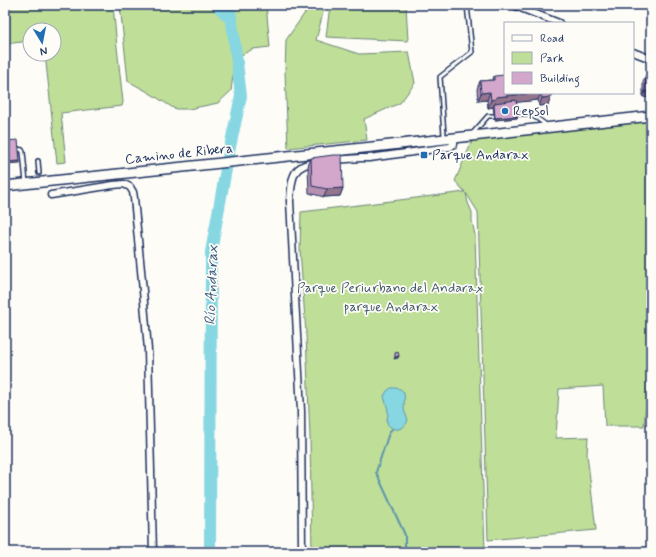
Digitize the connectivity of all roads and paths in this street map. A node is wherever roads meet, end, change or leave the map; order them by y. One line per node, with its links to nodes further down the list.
1 (467, 5): 11 (lane)
2 (513, 5): 3 (street)
3 (556, 22)
4 (634, 52): 5 (street)
5 (651, 59)
6 (502, 115): 10 (lane)
7 (510, 115): 9 (lane)
8 (651, 116): 9 (main road, Camino de Ribera)
9 (549, 127): 10 (main road, Camino de Ribera)
10 (469, 137): 11 (main road, Camino de Ribera)
11 (451, 139): 15 (main road, Camino de Ribera); 19 (street)
12 (18, 149): 15 (lane)
13 (38, 161): 14 (lane)
14 (39, 173)
15 (26, 184): 16 (main road, Camino de Ribera)
16 (5, 186)
17 (51, 195): 18 (street)
18 (153, 552)
19 (302, 552)

